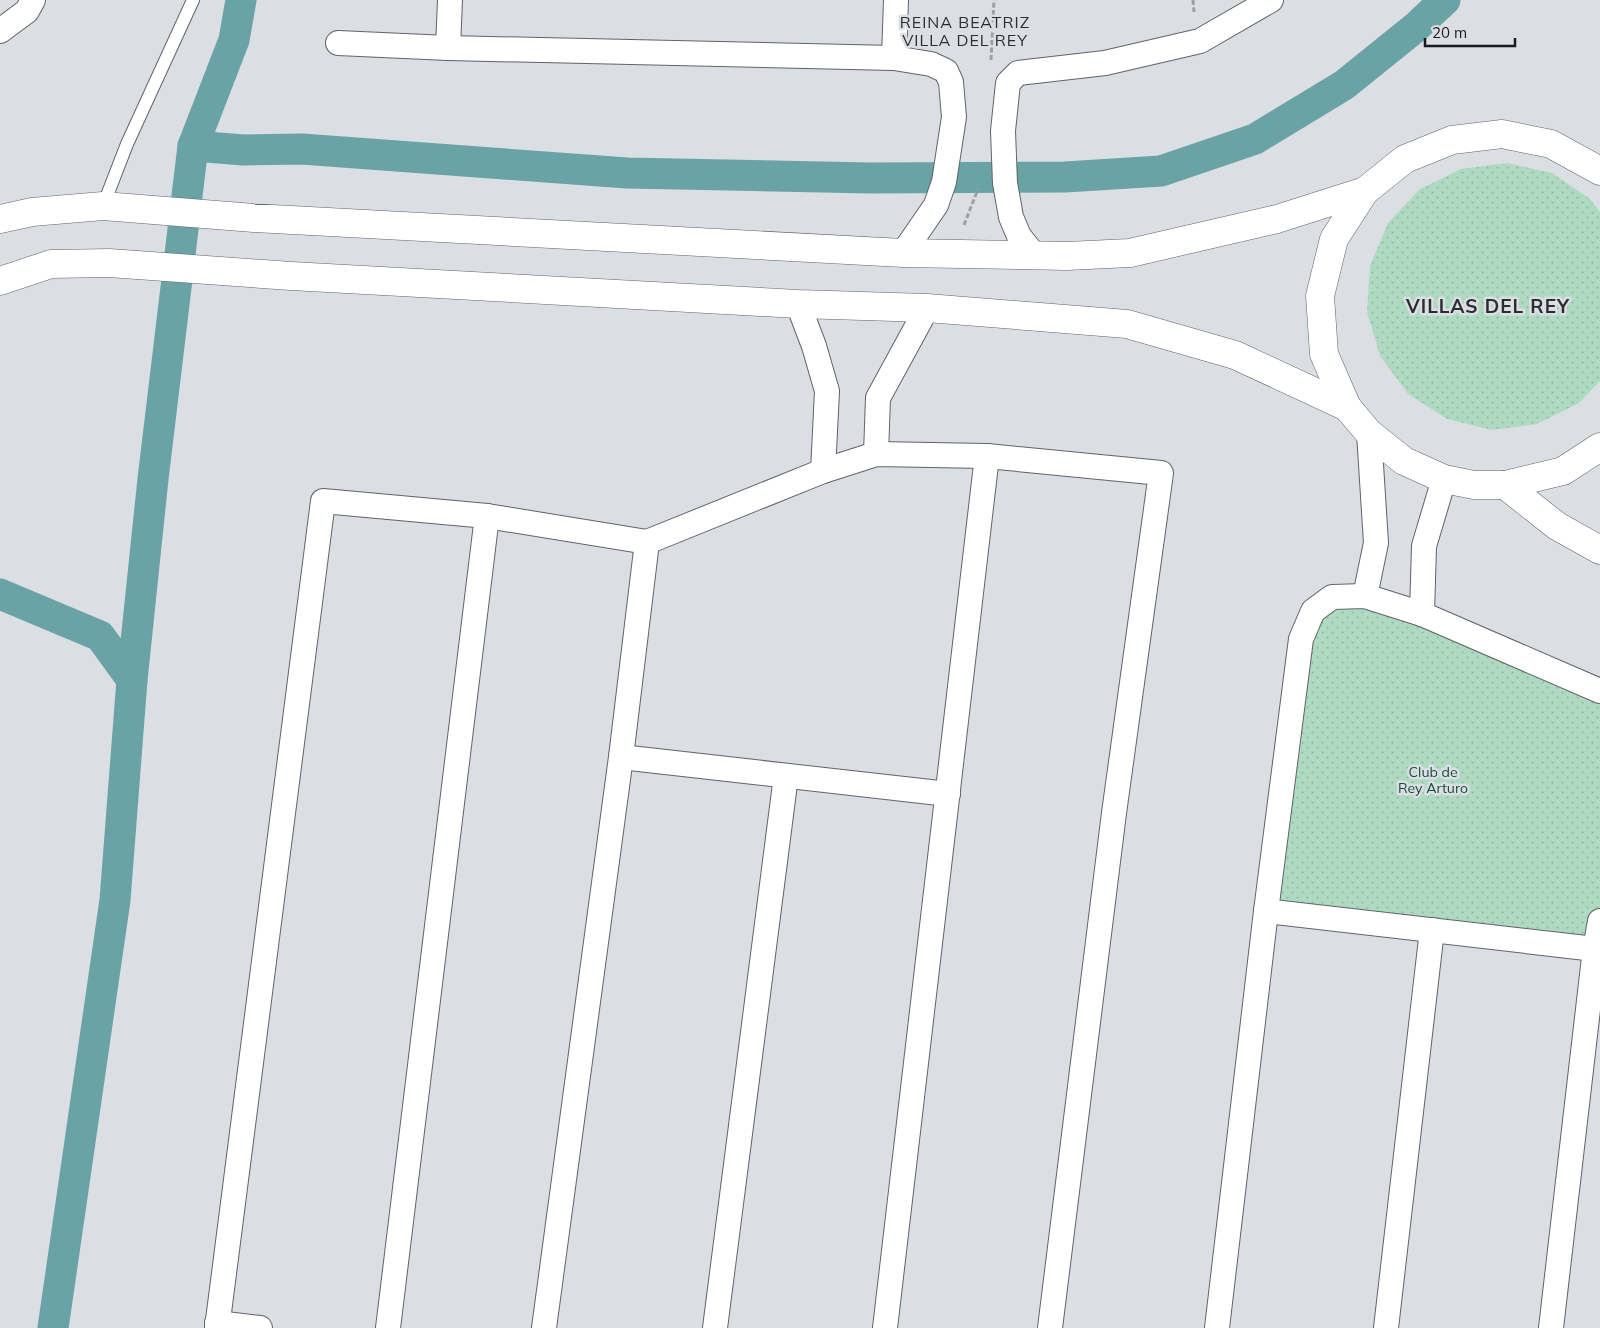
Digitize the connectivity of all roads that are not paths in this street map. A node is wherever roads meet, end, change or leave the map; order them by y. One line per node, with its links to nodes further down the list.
1 (33, 0): 6 (street)
2 (193, 0): 14 (lane)
3 (450, 0): 8 (street)
4 (896, 0): 9 (street)
5 (1271, 0): 17 (street)
6 (0, 31)
7 (338, 43): 8 (street)
8 (448, 48): 9 (street)
9 (894, 58): 16 (street)
10 (1551, 144): 11 (street); 12 (street); 13 (street)
11 (1600, 156)
12 (1600, 171)
13 (1365, 191): 17 (street); 21 (street)
14 (103, 206): 15 (street); 16 (street)
15 (0, 219)
16 (903, 253): 17 (street)
17 (1035, 256)
18 (0, 281): 19 (street)
19 (798, 304): 20 (street); 26 (street)
20 (927, 308): 21 (street); 24 (street)
21 (1347, 407): 22 (street)
22 (1368, 433): 27 (street); 32 (street)
23 (1600, 447): 28 (street)
24 (876, 454): 25 (street); 26 (street)
25 (988, 456): 37 (street); 48 (street)
26 (823, 471): 30 (street)
27 (1444, 479): 28 (street); 33 (street)
28 (1505, 485): 31 (street)
29 (487, 516): 30 (street); 42 (street); 44 (street)
30 (647, 542): 35 (street)
31 (1600, 550)
32 (1364, 596): 33 (street); 38 (street)
33 (1422, 614): 34 (street)
34 (1600, 691)
35 (621, 757): 36 (street); 45 (street)
36 (786, 776): 37 (street); 46 (street)
37 (948, 794): 47 (street)
38 (1266, 911): 40 (street); 49 (street)
39 (1600, 921): 41 (street)
40 (1432, 930): 41 (street); 50 (street)
41 (1595, 949): 51 (street)
42 (217, 1325): 43 (street)
43 (260, 1328)
44 (388, 1328)
45 (544, 1328)
46 (715, 1328)
47 (884, 1328)
48 (1050, 1328)
49 (1217, 1328)
50 (1386, 1328)
51 (1552, 1328)

